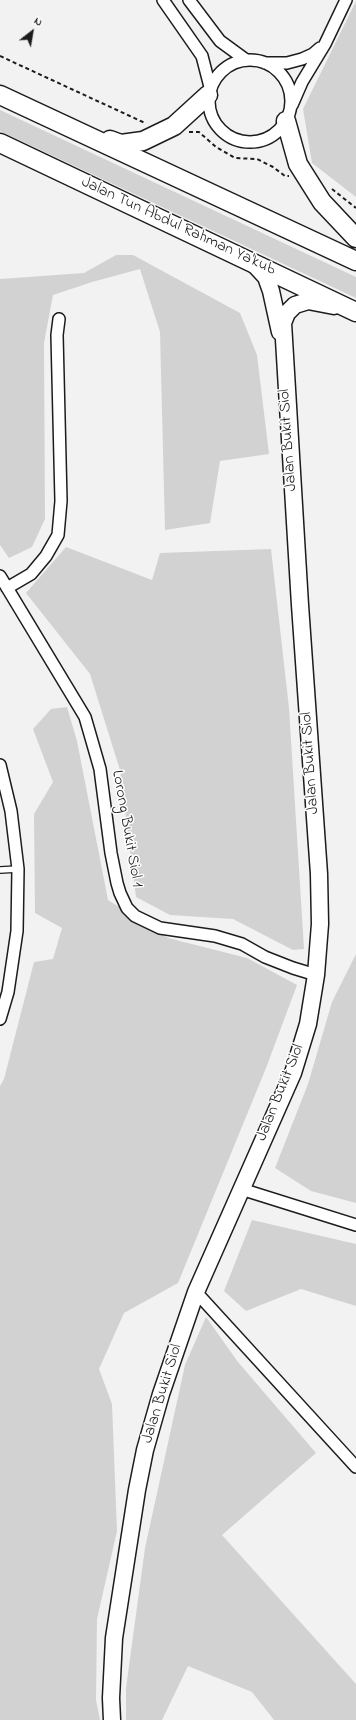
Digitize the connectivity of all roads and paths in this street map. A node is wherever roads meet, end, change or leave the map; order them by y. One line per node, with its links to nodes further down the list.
1 (163, 0): 7 (street)
2 (189, 0): 5 (street)
3 (346, 0): 4 (street)
4 (324, 44): 6 (street); 9 (street)
5 (246, 60): 6 (street); 7 (street)
6 (264, 63): 9 (street)
7 (209, 91): 9 (street); 10 (main road)
8 (0, 95): 10 (main road)
9 (289, 115): 12 (main road)
10 (81, 131): 14 (main road)
11 (0, 143): 13 (main road, Jalan Tun Abdul Rahman Ya'kub)
12 (356, 238)
13 (249, 260): 15 (main road, Jalan Tun Abdul Rahman Ya'kub); 17 (street)
14 (356, 261)
15 (355, 312): 17 (street)
16 (59, 319): 19 (street)
17 (284, 349): 23 (street, Jalan Bukit Siol)
18 (0, 576): 19 (street, Lorong Bukit Siol 1)
19 (7, 588): 23 (street, Lorong Bukit Siol 1)
20 (0, 765): 21 (street)
21 (18, 869): 22 (lane); 24 (street)
22 (0, 870)
23 (316, 975): 25 (street, Jalan Bukit Siol)
24 (0, 1019)
25 (241, 1189): 26 (street); 27 (street, Jalan Bukit Siol)
26 (356, 1225)
27 (196, 1292): 28 (street); 29 (street, Jalan Bukit Siol)
28 (356, 1467)
29 (112, 1720)

